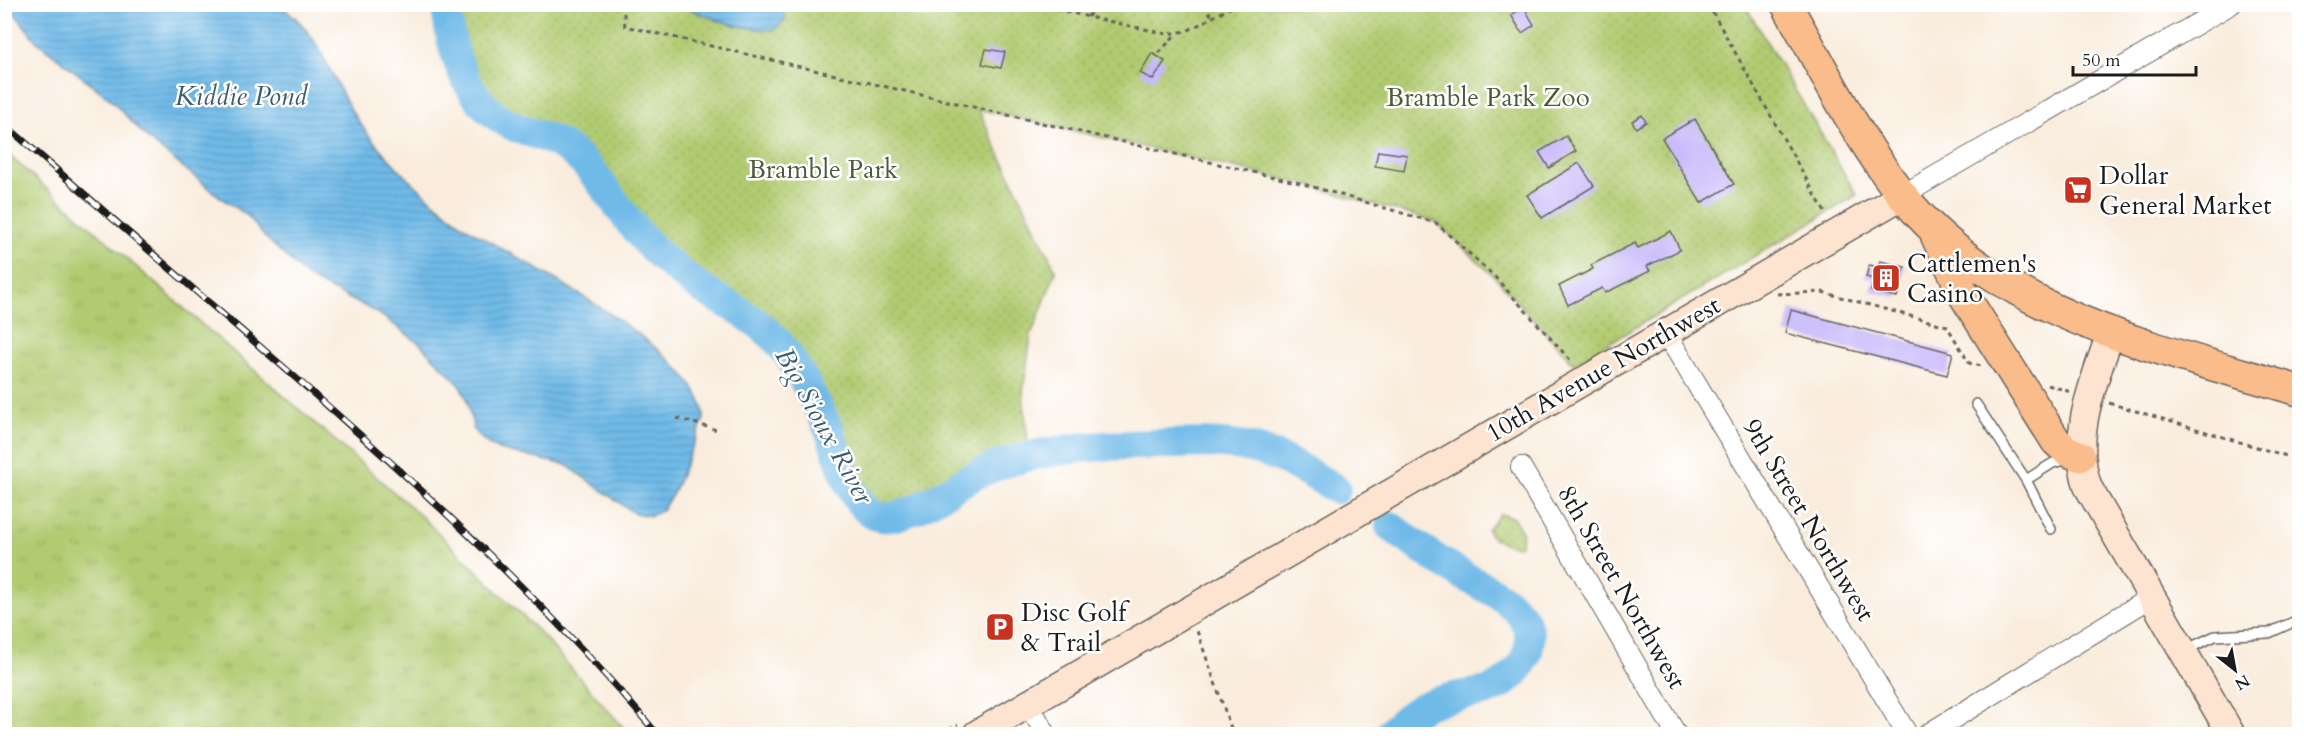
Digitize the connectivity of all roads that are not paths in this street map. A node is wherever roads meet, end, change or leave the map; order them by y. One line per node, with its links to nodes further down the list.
1 (1786, 4): 3 (main road)
2 (2231, 4): 3 (street, 10th Avenue Northwest)
3 (1903, 195): 4 (main road); 6 (street, 10th Avenue Northwest)
4 (1929, 223): 5 (main road); 9 (main road)
5 (2111, 332): 7 (main road); 9 (street)
6 (1666, 333): 16 (street, 10th Avenue Northwest); 20 (street, 9th Street Northwest)
7 (2300, 391)
8 (1976, 404): 11 (lane)
9 (2080, 456): 11 (lane); 13 (street)
10 (1521, 467): 19 (street, 8th Street Northwest)
11 (2026, 480): 12 (lane)
12 (2051, 530)
13 (2150, 598): 15 (street); 21 (street)
14 (2300, 619): 15 (lane)
15 (2182, 652): 22 (street)
16 (1028, 704): 17 (street, 10th Avenue Northwest); 18 (street)
17 (977, 735)
18 (1046, 735)
19 (1676, 735)
20 (1906, 735)
21 (1928, 735)
22 (2231, 735)

